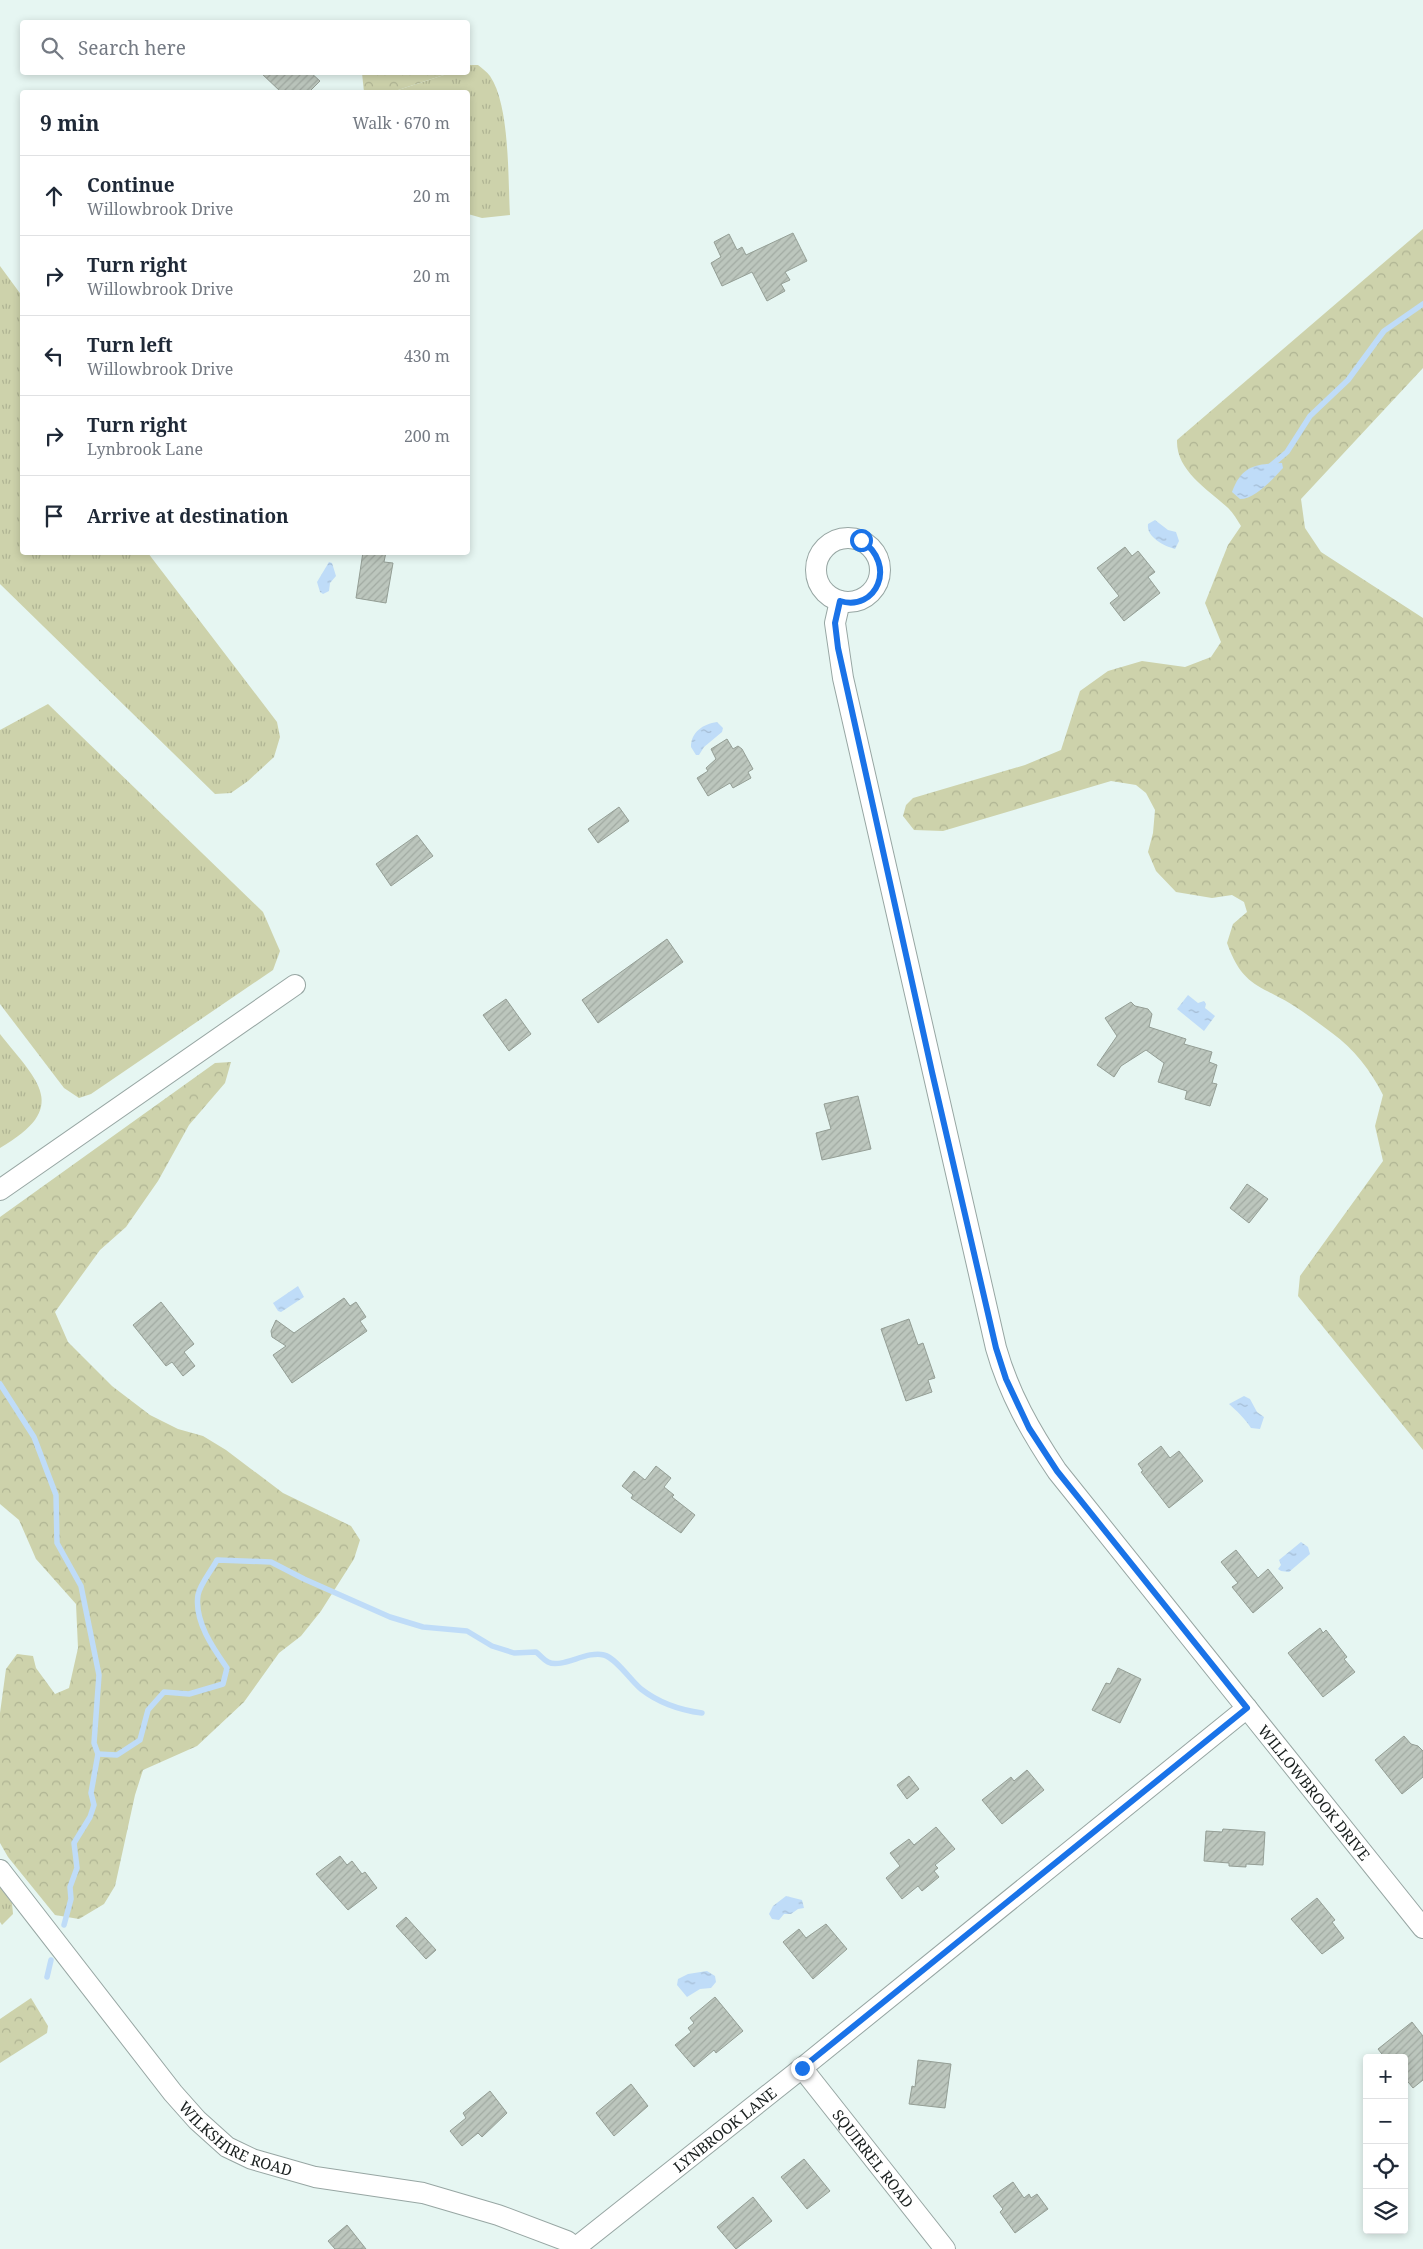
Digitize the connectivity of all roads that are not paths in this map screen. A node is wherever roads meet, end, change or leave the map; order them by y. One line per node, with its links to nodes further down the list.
1 (840, 601): 4 (street, WILLOWBROOK DRIVE)
2 (295, 985): 3 (street)
3 (0, 1190)
4 (1247, 1708): 6 (street, WILLOWBROOK DRIVE); 7 (street, LYNBROOK LANE)
5 (0, 1870): 8 (street, WILKSHIRE ROAD)
6 (1423, 1928)
7 (802, 2068): 8 (street, LYNBROOK LANE); 9 (street, SQUIRREL ROAD)
8 (576, 2248)
9 (945, 2249)

